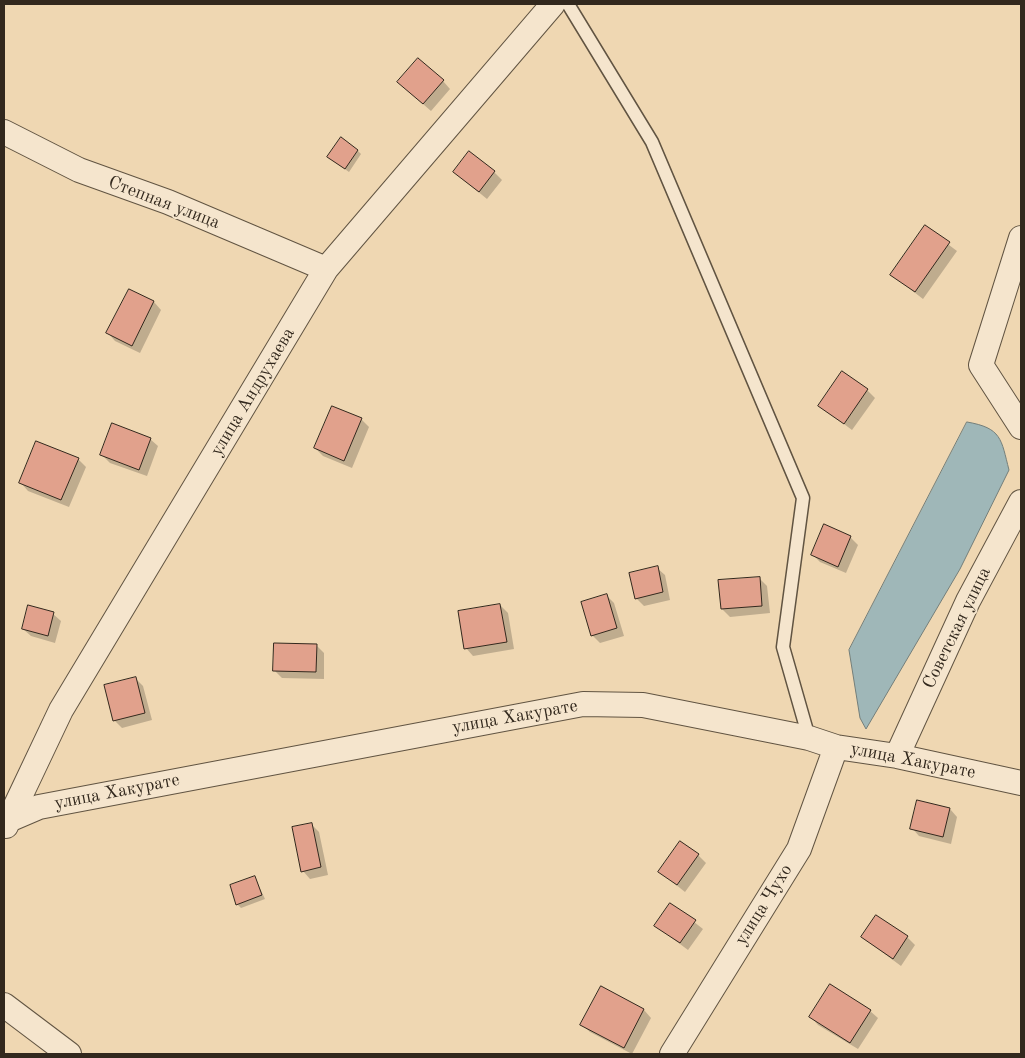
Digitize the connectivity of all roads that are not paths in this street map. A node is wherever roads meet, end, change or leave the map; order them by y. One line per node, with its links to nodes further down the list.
1 (553, 4): 5 (street, улица Андрухаева)
2 (568, 4): 8 (lane)
3 (4, 132): 5 (street, Степная улица)
4 (1021, 238): 6 (street)
5 (326, 270): 12 (street, улица Андрухаева)
6 (1021, 427)
7 (1021, 502): 10 (street, Советская улица)
8 (809, 738): 9 (street, улица Хакурате); 12 (street, улица Хакурате)
9 (836, 747): 10 (street, улица Хакурате); 15 (street, улица Чухо)
10 (897, 756): 11 (street, улица Хакурате)
11 (1021, 783)
12 (6, 824)
13 (4, 1005): 14 (street)
14 (69, 1054)
15 (672, 1054)

